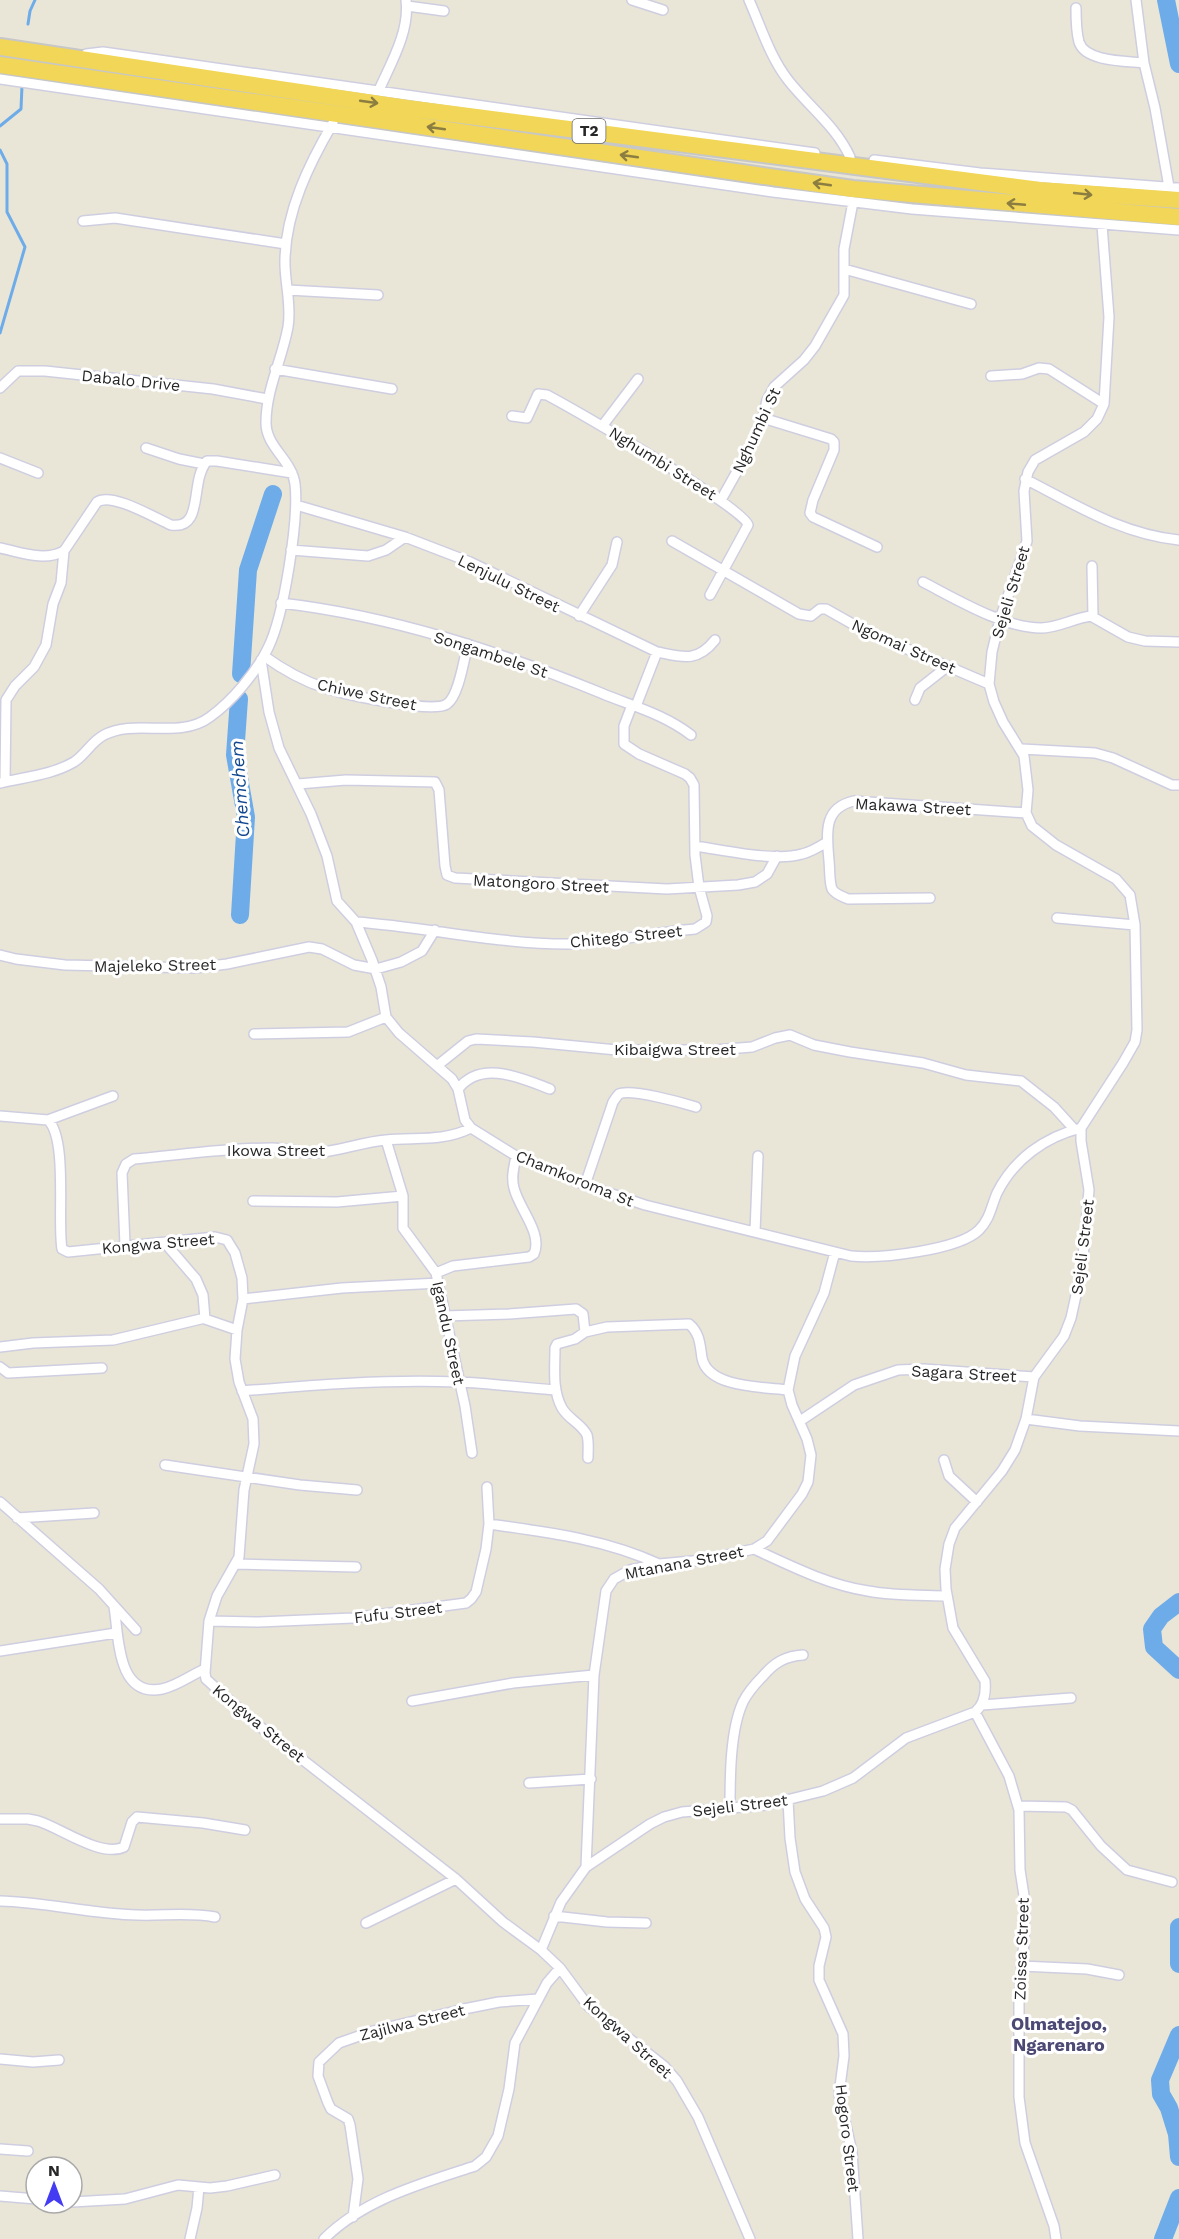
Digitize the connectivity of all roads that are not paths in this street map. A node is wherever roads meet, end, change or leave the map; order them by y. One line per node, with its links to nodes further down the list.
1 (632, 0): 6 (street)
2 (749, 0): 17 (street)
3 (1136, 0): 10 (street)
4 (407, 3): 7 (street); 14 (street)
5 (1076, 8): 10 (street)
6 (663, 10)
7 (444, 11)
8 (0, 46): 9 (highway, T2)
9 (61, 56): 13 (highway, T2); 14 (street)
10 (1144, 63): 18 (street)
11 (0, 65): 13 (highway, T2)
12 (0, 79): 16 (street)
13 (193, 85): 15 (highway, T2)
14 (379, 90): 17 (street)
15 (276, 96): 16 (highway, T2); 18 (highway, T2, one-way to 18)
16 (335, 120): 19 (street); 22 (highway, T2, one-way to 16); 23 (street)
17 (849, 157): 18 (street)
18 (1176, 192)
19 (853, 202): 21 (street); 24 (street, Nghumbi St)
20 (83, 221): 23 (street)
21 (1102, 225): 22 (street); 34 (street)
22 (1177, 226)
23 (286, 244): 25 (street)
24 (844, 269): 27 (street); 36 (street, Nghumbi St)
25 (288, 290): 26 (street); 28 (street)
26 (378, 295)
27 (971, 304)
28 (275, 369): 32 (street); 33 (street)
29 (991, 376): 34 (street)
30 (638, 379): 37 (street)
31 (0, 388): 33 (street, Dabalo Drive)
32 (392, 388)
33 (267, 399): 42 (street)
34 (1104, 404): 43 (street)
35 (512, 416): 37 (street, Nghumbi Street)
36 (763, 418): 44 (street, Nghumbi St); 50 (street)
37 (603, 425): 44 (street, Nghumbi Street)
38 (146, 447): 40 (street)
39 (0, 458): 41 (street)
40 (204, 464): 42 (street); 53 (street)
41 (38, 473)
42 (292, 473): 45 (street)
43 (1025, 479): 47 (street); 61 (street, Sejeli Street)
44 (721, 500): 55 (street, Nghumbi Street)
45 (296, 505): 46 (street, Lenjulu Street); 52 (street)
46 (405, 537): 52 (street); 59 (street, Lenjulu Street)
47 (1179, 540)
48 (672, 541): 55 (street, Ngomai Street)
49 (617, 542): 59 (street)
50 (877, 547)
51 (0, 548): 53 (street)
52 (291, 550): 58 (street)
53 (64, 551): 73 (street)
54 (1092, 566): 60 (street)
55 (724, 572): 57 (street, Nghumbi Street); 67 (street, Ngomai Street)
56 (923, 582): 61 (street)
57 (710, 595)
58 (281, 603): 64 (street, Songambele St); 66 (street)
59 (579, 616): 65 (street, Lenjulu Street)
60 (1093, 616): 61 (street); 63 (street)
61 (1000, 619): 68 (street, Sejeli Street)
62 (715, 640): 65 (street, Lenjulu Street)
63 (1179, 642)
64 (468, 644): 66 (street, Chiwe Street); 70 (street, Songambele St)
65 (657, 652): 70 (street)
66 (262, 658): 73 (street); 74 (street)
67 (948, 666): 68 (street, Ngomai Street); 69 (street)
68 (989, 684): 72 (street, Sejeli Street)
69 (915, 700)
70 (634, 706): 71 (street, Songambele St); 78 (street, Chitego Street)
71 (691, 735)
72 (1022, 749): 75 (street); 76 (street, Sejeli Street)
73 (2, 783)
74 (298, 784): 80 (street, Matongoro Street); 83 (street)
75 (1179, 785)
76 (1026, 813): 77 (street, Makawa Street); 84 (street)
77 (827, 842): 79 (street); 81 (street, Makawa Street)
78 (695, 846): 79 (street); 80 (street, Chitego Street)
79 (777, 856): 80 (street)
80 (699, 887): 85 (street, Chitego Street)
81 (930, 898)
82 (1057, 918): 84 (street)
83 (356, 922): 85 (street, Chitego Street); 87 (street)
84 (1135, 925): 98 (street)
85 (435, 930): 87 (street)
86 (0, 955): 87 (street, Majeleko Street)
87 (376, 969): 88 (street)
88 (386, 1017): 89 (street); 90 (street)
89 (254, 1034)
90 (438, 1065): 91 (street); 98 (street, Kibaigwa Street)
91 (458, 1089): 92 (street); 97 (street)
92 (550, 1089)
93 (113, 1096): 96 (street)
94 (696, 1107): 102 (street)
95 (0, 1116): 96 (street)
96 (48, 1120): 107 (street, Kongwa Street)
97 (471, 1128): 99 (street, Ikowa Street); 100 (street, Chamkoroma St)
98 (1078, 1128): 108 (street, Chamkoroma St); 118 (street, Sejeli Street)
99 (386, 1140): 103 (street); 107 (street, Ikowa Street)
100 (516, 1155): 102 (street, Chamkoroma St); 109 (street, Igandu Street)
101 (758, 1156): 105 (street)
102 (585, 1185): 105 (street, Chamkoroma St)
103 (403, 1196): 104 (street); 109 (street)
104 (253, 1201)
105 (754, 1232): 108 (street, Chamkoroma St)
106 (165, 1243): 107 (street, Kongwa Street); 110 (street, Kongwa Street); 112 (street)
107 (125, 1245)
108 (835, 1252): 120 (street)
109 (437, 1278): 110 (street); 111 (street, Igandu Street)
110 (243, 1299): 113 (street, Kongwa Street)
111 (444, 1316): 114 (street); 119 (street, Igandu Street)
112 (205, 1318): 113 (street); 115 (street)
113 (237, 1330): 122 (street, Kongwa Street)
114 (585, 1332): 120 (street); 121 (street)
115 (0, 1347)
116 (0, 1367): 117 (street)
117 (102, 1368)
118 (1035, 1377): 123 (street, Sejeli Street); 124 (street, Sagara Street)
119 (460, 1382): 121 (street); 122 (street); 126 (street, Igandu Street)
120 (788, 1389): 124 (street, Mtanana Street)
121 (555, 1390): 127 (street)
122 (242, 1391): 130 (street, Kongwa Street)
123 (1026, 1419): 125 (street); 134 (street, Sejeli Street)
124 (800, 1421): 138 (street, Mtanana Street)
125 (1179, 1431)
126 (472, 1453)
127 (588, 1458)
128 (944, 1460): 134 (street)
129 (165, 1465): 130 (street)
130 (247, 1476): 132 (street); 139 (street, Kongwa Street)
131 (486, 1487): 137 (street, Fufu Street)
132 (357, 1490)
133 (0, 1502): 136 (street)
134 (977, 1502): 142 (street, Sejeli Street)
135 (94, 1513): 136 (street)
136 (16, 1518): 143 (street)
137 (489, 1524): 140 (street); 144 (street, Fufu Street)
138 (754, 1549): 140 (street, Mtanana Street); 142 (street)
139 (235, 1564): 141 (street); 144 (street, Kongwa Street)
140 (659, 1564): 150 (street, Mtanana Street)
141 (356, 1567)
142 (947, 1596): 153 (street, Sejeli Street)
143 (114, 1606): 145 (street); 146 (street)
144 (209, 1622): 149 (street, Kongwa Street)
145 (136, 1630)
146 (116, 1633): 147 (street); 149 (street)
147 (0, 1651)
148 (803, 1655): 158 (street)
149 (205, 1669): 162 (street, Kongwa Street)
150 (594, 1675): 152 (street); 154 (street, Mtanana Street)
151 (1071, 1698): 153 (street)
152 (412, 1701)
153 (979, 1708): 156 (street, Sejeli Street); 157 (street, Zoissa Street)
154 (591, 1779): 155 (street); 161 (street, Mtanana Street)
155 (529, 1783)
156 (788, 1800): 158 (street, Sejeli Street); 187 (street, Hogoro Street)
157 (1018, 1806): 163 (street); 170 (street, Zoissa Street)
158 (730, 1809): 161 (street, Sejeli Street)
159 (0, 1819): 160 (street)
160 (245, 1830)
161 (586, 1867): 165 (street, Sejeli Street)
162 (456, 1879): 167 (street); 169 (street, Kongwa Street)
163 (1172, 1882)
164 (0, 1901): 166 (street)
165 (554, 1916): 168 (street); 169 (street, Sejeli Street)
166 (215, 1917)
167 (366, 1923)
168 (646, 1923)
169 (541, 1950): 171 (street, Kongwa Street)
170 (1021, 1966): 172 (street); 188 (street, Zoissa Street)
171 (560, 1968): 173 (street); 186 (street, Kongwa Street)
172 (1119, 1975)
173 (538, 1999): 183 (street); 183 (street, Zajilwa Street)
174 (0, 2059): 175 (street)
175 (59, 2060)
176 (0, 2149): 177 (street)
177 (28, 2151)
178 (275, 2175): 179 (street)
179 (199, 2187): 182 (street); 184 (street)
180 (0, 2196): 181 (street)
181 (24, 2198)
182 (84, 2201)
183 (353, 2217): 185 (street)
184 (190, 2239)
185 (324, 2239)
186 (750, 2239)
187 (858, 2239)
188 (1056, 2239)

